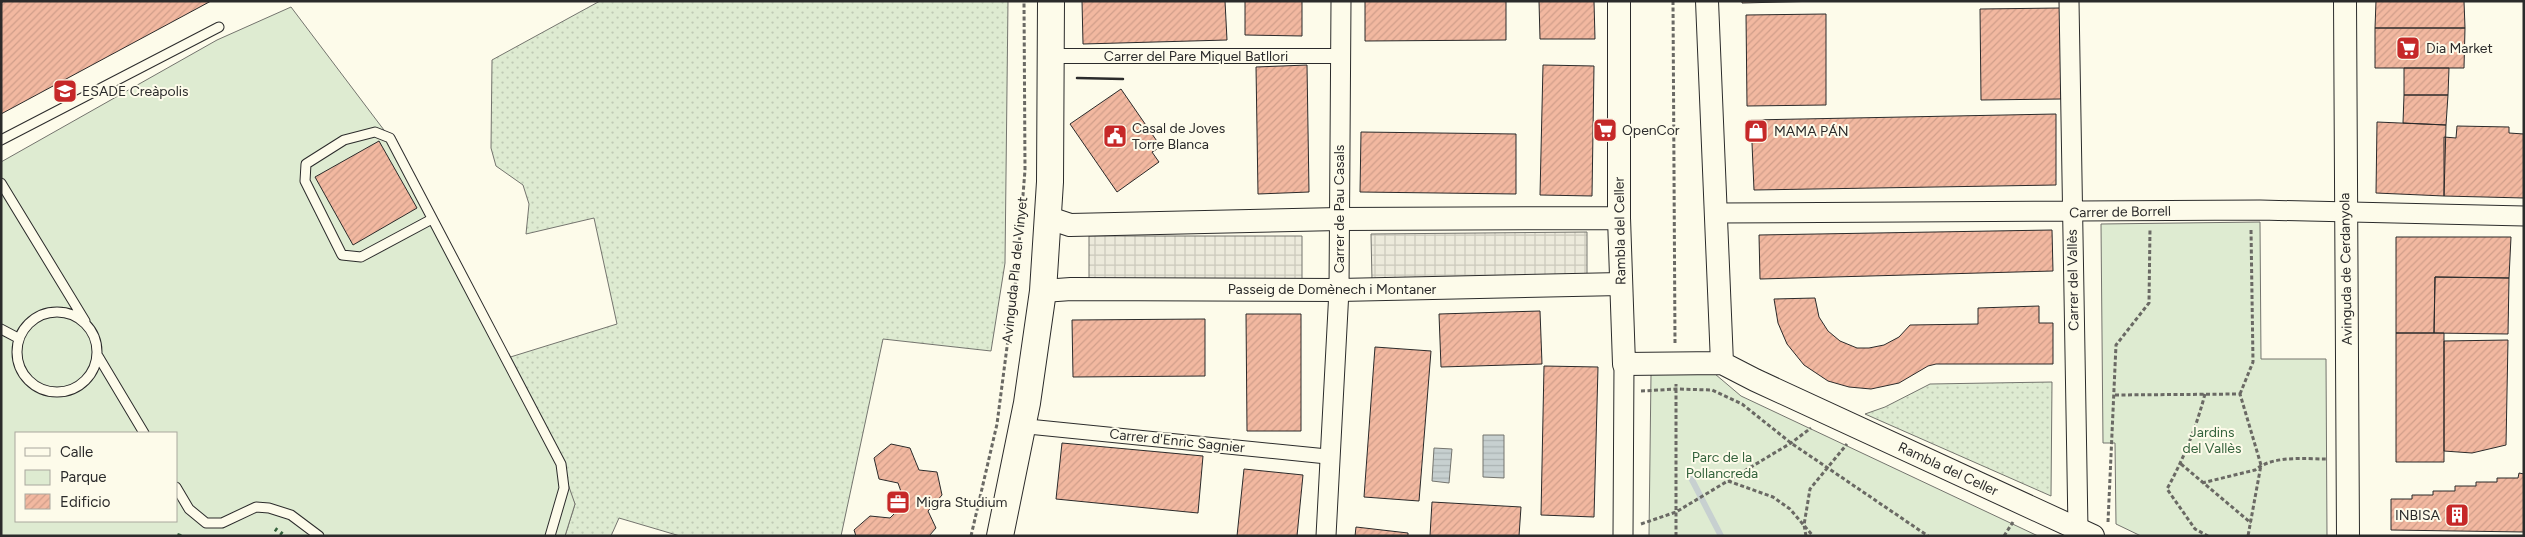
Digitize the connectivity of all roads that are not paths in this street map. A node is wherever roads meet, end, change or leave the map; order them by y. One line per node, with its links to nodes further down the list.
1 (1052, 1): 8 (main road, Avinguda Pla del Vinyet)
2 (1341, 1): 9 (street, Carrer de Pau Casals)
3 (1620, 1): 17 (street, Rambla del Celler)
4 (1707, 1): 14 (street)
5 (2069, 1): 13 (street, Carrer del Vallès)
6 (2345, 1): 12 (street, Avinguda de Cerdanyola)
7 (219, 27): 10 (lane)
8 (1051, 56): 9 (street, Carrer del Pare Miquel Batllori); 16 (main road, Avinguda Pla del Vinyet)
9 (1340, 56): 19 (street, Carrer de Pau Casals)
10 (1, 140)
11 (1, 183): 23 (lane)
12 (2345, 211): 13 (street, Carrer de Borrell); 15 (street, Carrer de Borrell); 39 (street, Avinguda de Cerdanyola)
13 (2072, 212): 14 (street, Carrer de Borrell); 33 (street, Carrer del Vallès)
14 (1716, 213): 27 (street)
15 (2524, 216)
16 (1049, 218): 19 (street); 22 (main road, Avinguda Pla del Vinyet)
17 (1620, 218): 19 (street); 20 (street, Rambla del Celler)
18 (432, 219): 18 (lane); 36 (lane)
19 (1339, 220): 21 (street, Carrer de Pau Casals)
20 (1620, 284): 21 (street, Passeig de Domènech i Montaner); 28 (street, Rambla del Celler)
21 (1339, 290): 22 (street, Passeig de Domènech i Montaner); 31 (street, Carrer de Pau Casals)
22 (1043, 291): 29 (main road, Avinguda Pla del Vinyet)
23 (85, 321): 25 (lane); 26 (lane)
24 (1, 328): 25 (lane)
25 (18, 338): 26 (lane)
26 (98, 356): 30 (lane)
27 (1722, 362): 28 (street, Rambla del Celler); 33 (street, Rambla del Celler)
28 (1624, 364): 34 (street)
29 (1023, 426): 31 (street, Carrer d'Enric Sagnier); 37 (main road, Avinguda Pla del Vinyet)
30 (143, 432)
31 (1332, 457): 38 (street, Carrer de Pau Casals)
32 (178, 490): 35 (lane)
33 (2093, 530)
34 (1623, 532)
35 (319, 536)
36 (550, 536)
37 (1000, 536)
38 (1326, 536)
39 (2348, 536)

